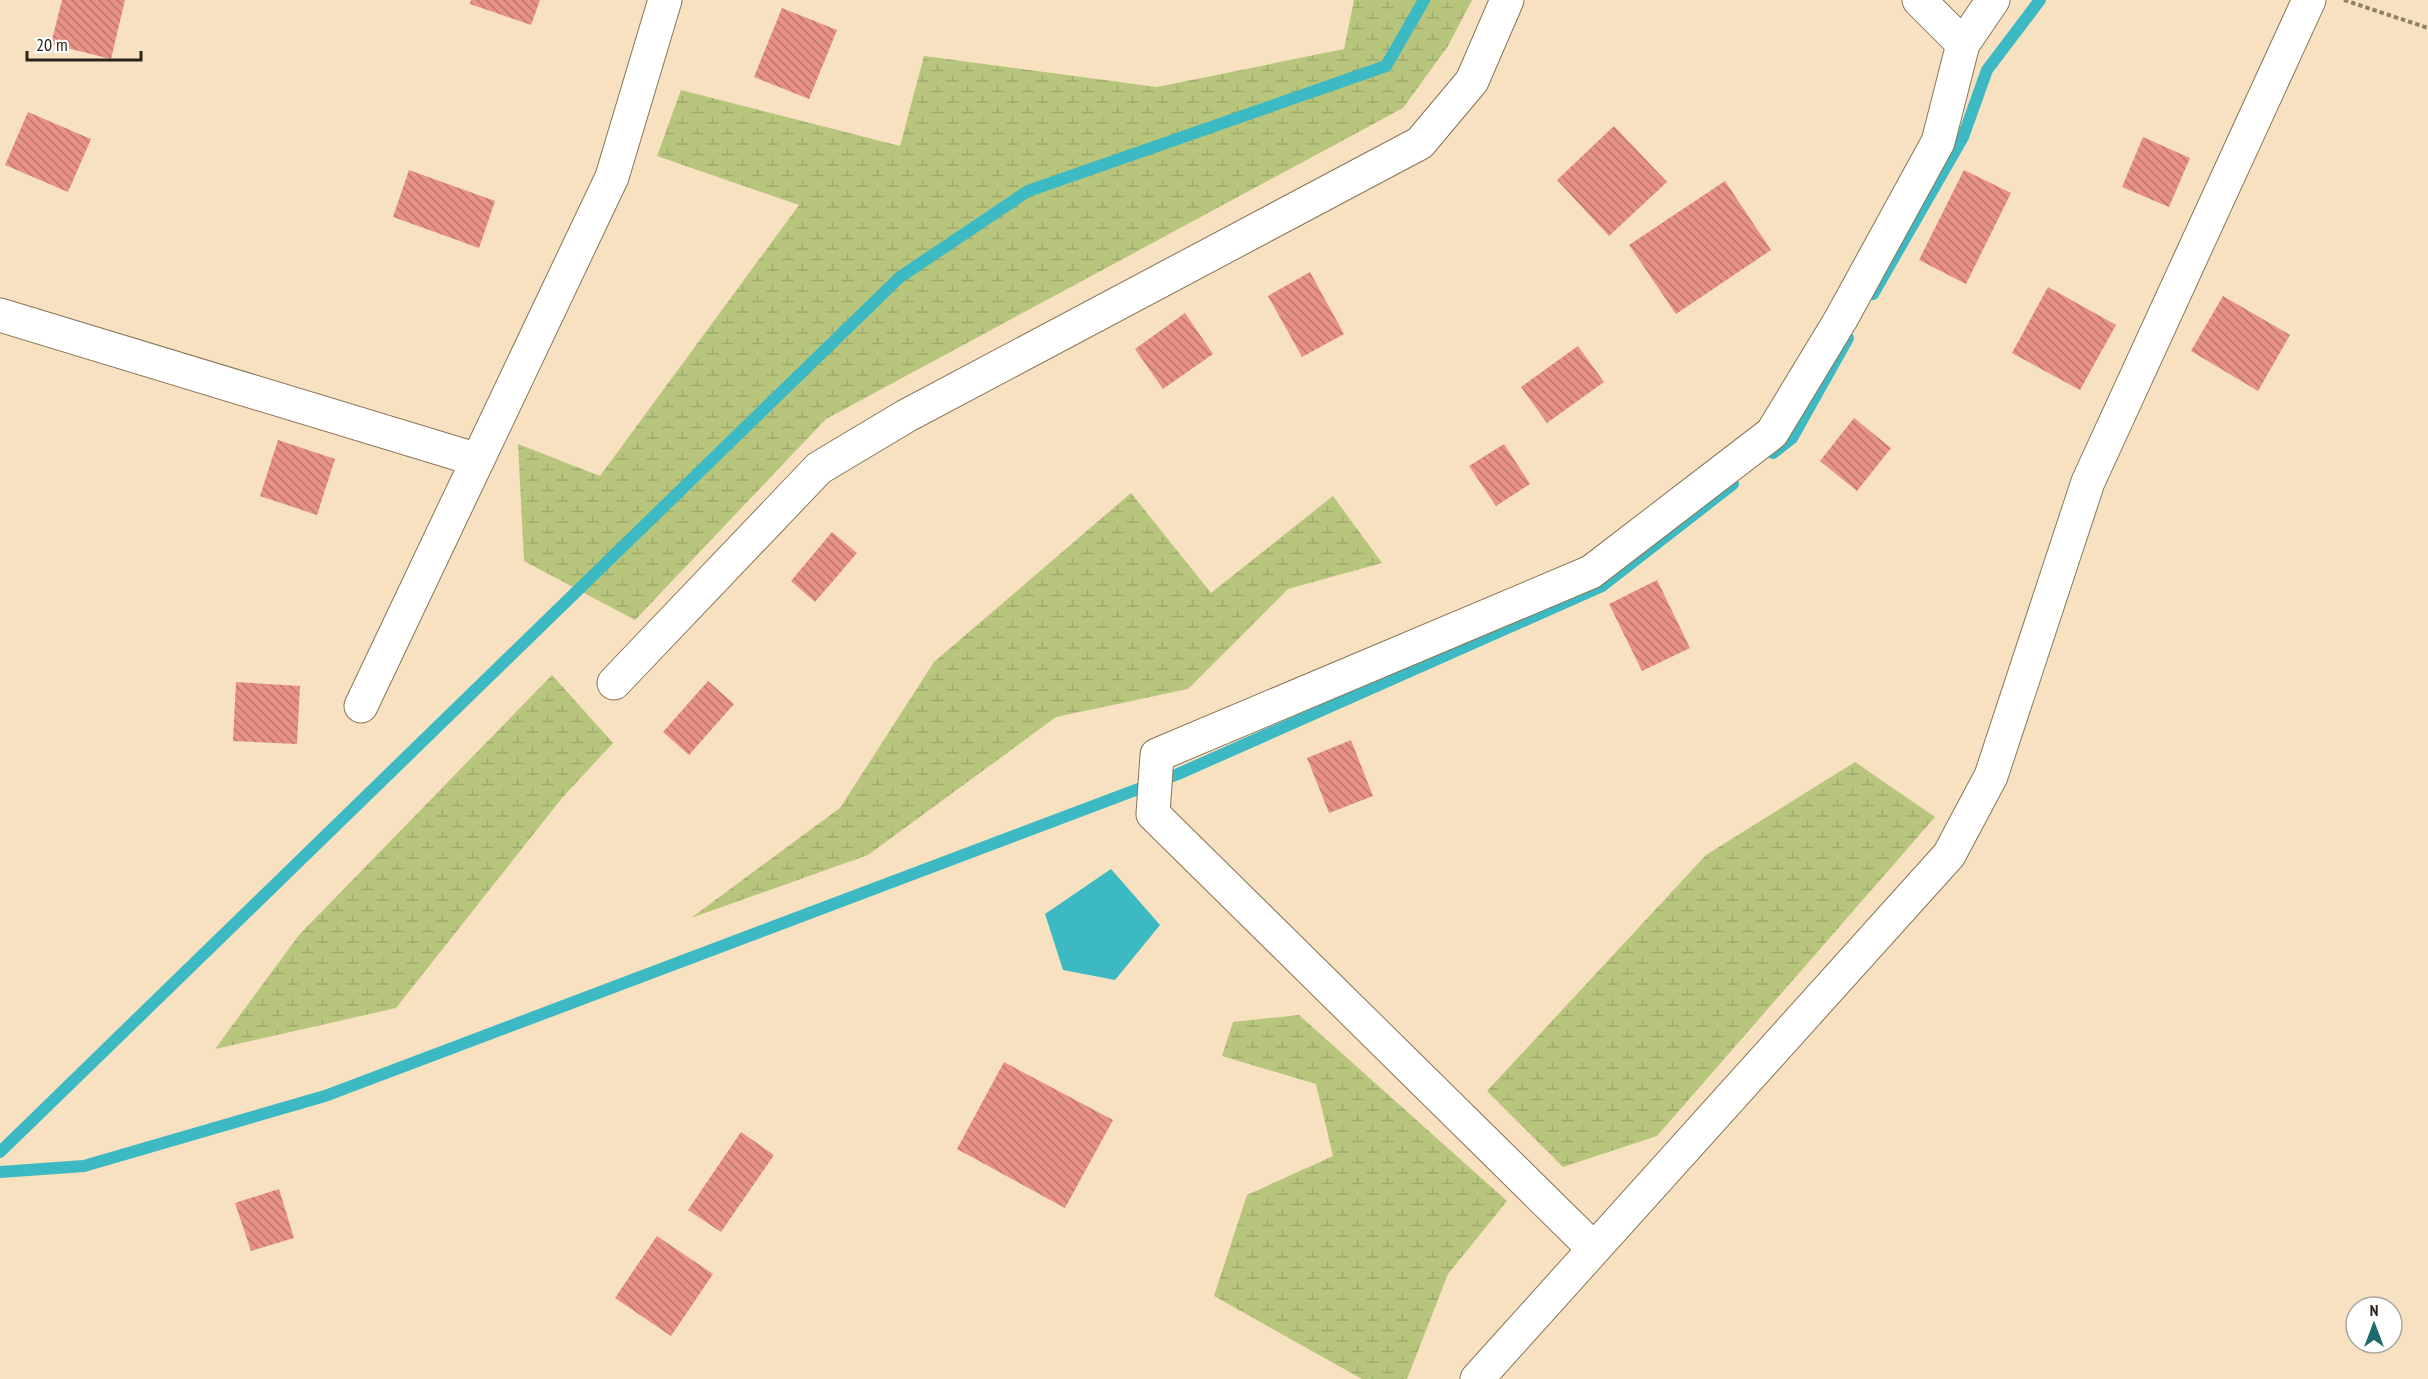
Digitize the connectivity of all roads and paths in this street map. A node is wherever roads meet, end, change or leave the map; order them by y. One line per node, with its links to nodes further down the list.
1 (665, 0): 10 (street)
2 (1507, 0): 11 (street)
3 (1919, 0): 8 (street)
4 (1993, 0): 8 (street)
5 (2309, 0): 13 (street)
6 (2343, 0): 7 (path)
7 (2428, 28)
8 (1963, 44): 13 (street)
9 (0, 315): 10 (street)
10 (478, 460): 12 (street)
11 (614, 683)
12 (361, 706)
13 (1594, 1249): 14 (street)
14 (1477, 1379)

